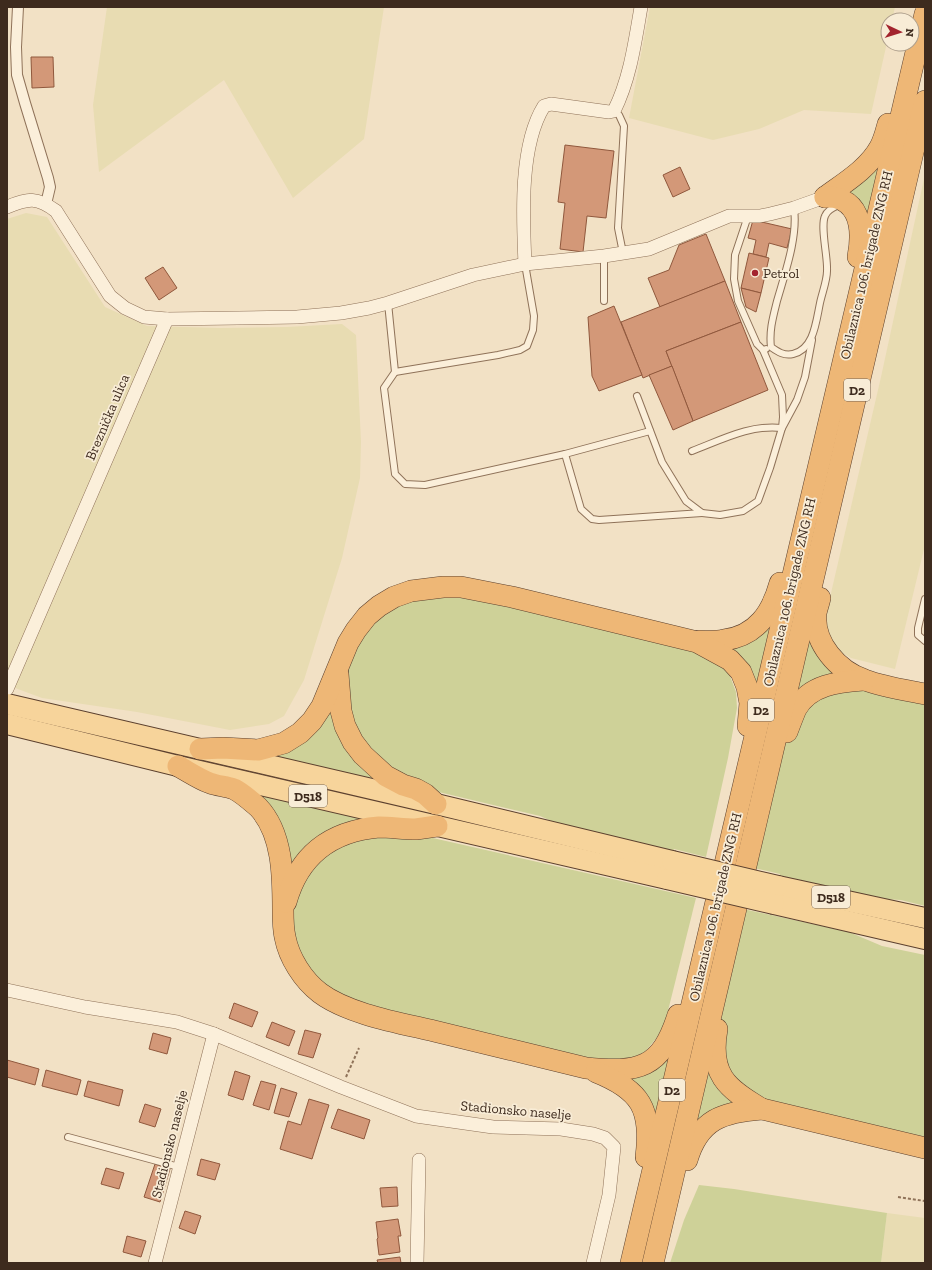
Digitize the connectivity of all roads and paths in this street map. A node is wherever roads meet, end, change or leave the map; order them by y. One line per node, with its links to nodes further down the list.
1 (18, 7): 9 (street)
2 (641, 7): 6 (street)
3 (925, 14): 4 (highway, Obilaznica 106. brigade ZNG RH / D2)
4 (912, 69): 7 (highway); 18 (highway, Obilaznica 106. brigade ZNG RH / D2)
5 (925, 101): 30 (highway, Obilaznica 106. brigade ZNG RH / D2)
6 (614, 111): 13 (lane); 15 (street)
7 (825, 197): 8 (highway); 11 (street)
8 (847, 203): 18 (highway); 20 (lane)
9 (46, 204): 10 (street); 19 (street)
10 (7, 207)
11 (794, 208): 12 (street); 21 (lane)
12 (748, 216): 13 (street); 22 (lane)
13 (623, 253): 14 (street)
14 (604, 256): 15 (street); 16 (lane)
15 (525, 264): 17 (street); 23 (lane)
16 (604, 301)
17 (388, 303): 19 (street); 23 (lane)
18 (855, 313): 30 (highway, Obilaznica 106. brigade ZNG RH / D2)
19 (167, 319): 36 (street, Breznička ulica)
20 (813, 333): 21 (lane); 25 (lane)
21 (771, 347): 22 (lane)
22 (763, 350): 25 (lane)
23 (395, 372): 28 (lane)
24 (637, 396): 26 (lane)
25 (782, 428): 27 (lane); 29 (lane)
26 (650, 431): 28 (lane); 29 (lane)
27 (692, 451)
28 (565, 454): 29 (lane)
29 (702, 513)
30 (811, 546): 33 (highway); 35 (highway); 42 (highway, Obilaznica 106. brigade ZNG RH / D2); 43 (highway, Obilaznica 106. brigade ZNG RH / D2)
31 (925, 599): 32 (lane)
32 (925, 641)
33 (697, 642): 34 (highway); 42 (highway)
34 (338, 669): 40 (highway); 44 (highway)
35 (864, 680): 37 (highway); 43 (highway)
36 (7, 689)
37 (925, 694)
38 (7, 704): 40 (main road, D518)
39 (7, 724): 41 (main road, D518)
40 (200, 749): 44 (main road, D518)
41 (178, 766): 45 (main road, D518); 48 (highway)
42 (748, 768): 51 (highway, Obilaznica 106. brigade ZNG RH / D2)
43 (769, 768): 52 (highway, Obilaznica 106. brigade ZNG RH / D2)
44 (436, 804): 46 (main road, D518)
45 (437, 826): 46 (main road, D518); 48 (highway)
46 (669, 870): 47 (main road, D518, bridge)
47 (776, 895): 49 (main road, D518); 50 (main road, D518)
48 (283, 910): 56 (highway)
49 (925, 918)
50 (925, 940)
51 (699, 976): 56 (highway); 65 (highway, Obilaznica 106. brigade ZNG RH / D2)
52 (718, 984): 58 (highway); 66 (highway, Obilaznica 106. brigade ZNG RH / D2)
53 (7, 990): 54 (street, Stadionsko naselje)
54 (214, 1034): 57 (street, Stadionsko naselje); 62 (street, Stadionsko naselje)
55 (359, 1048): 57 (path)
56 (586, 1068): 65 (highway)
57 (341, 1087): 69 (street, Stadionsko naselje)
58 (762, 1109): 60 (highway); 66 (highway)
59 (68, 1137): 62 (lane)
60 (925, 1148)
61 (419, 1160): 68 (street)
62 (179, 1167): 67 (street, Stadionsko naselje)
63 (898, 1197): 64 (path)
64 (925, 1200)
65 (645, 1205): 70 (highway, Obilaznica 106. brigade ZNG RH / D2)
66 (666, 1207): 71 (highway, Obilaznica 106. brigade ZNG RH / D2)
67 (155, 1263)
68 (417, 1263)
69 (593, 1263)
70 (632, 1263)
71 (653, 1263)

